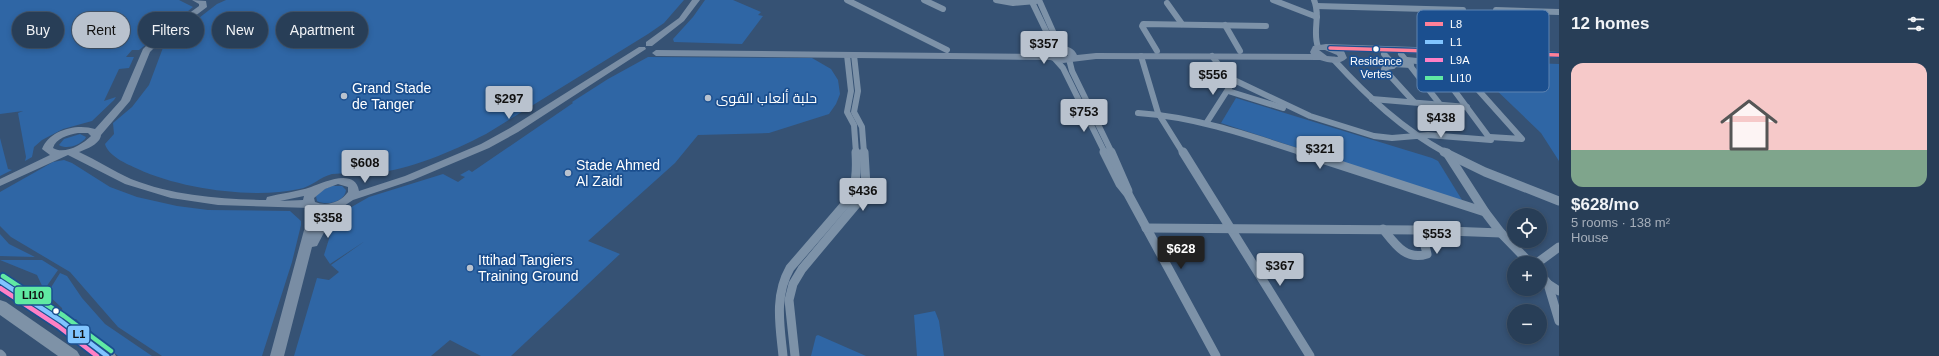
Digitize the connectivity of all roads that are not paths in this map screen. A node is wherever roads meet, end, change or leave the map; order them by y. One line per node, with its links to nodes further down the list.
1 (196, 0): 50 (street)
2 (696, 0): 20 (street)
3 (847, 0): 23 (street)
4 (924, 0): 12 (street)
5 (996, 0): 8 (street)
6 (1039, 0): 8 (street); 28 (street)
7 (1273, 0): 11 (street)
8 (1031, 1): 27 (street)
9 (1167, 3): 17 (street)
10 (1316, 5): 11 (street); 13 (street); 16 (street)
11 (1296, 8): 16 (street)
12 (943, 9)
13 (1463, 10)
14 (1549, 12): 15 (street)
15 (1559, 12)
16 (1317, 17): 21 (street)
17 (1182, 24): 18 (street); 24 (street)
18 (1225, 25): 19 (street); 25 (street)
19 (1266, 26)
20 (653, 48): 23 (street); 30 (street); 67 (street)
21 (1316, 48): 22 (street); 25 (street); 35 (street)
22 (1330, 48): 26 (street); 36 (street)
23 (947, 50): 27 (street)
24 (1156, 51): 25 (street); 28 (street)
25 (1240, 51)
26 (1417, 51)
27 (1052, 53): 28 (street); 30 (street); 71 (street)
28 (1069, 54): 33 (street); 71 (street)
29 (1384, 54): 36 (street); 41 (street); 43 (street)
30 (851, 55): 95 (street); 96 (street)
31 (1549, 55): 32 (street)
32 (1559, 55)
33 (1141, 56): 34 (street); 56 (street)
34 (1212, 56): 35 (street); 45 (street)
35 (1321, 57): 40 (street)
36 (1344, 57): 40 (street)
37 (1417, 58): 41 (street)
38 (1549, 59): 39 (street)
39 (1559, 59)
40 (1334, 60): 51 (street)
41 (1406, 60): 42 (street); 43 (street); 44 (street)
42 (1417, 61)
43 (1393, 64): 52 (street)
44 (1417, 74)
45 (1234, 80): 46 (street); 57 (street)
46 (1228, 92): 57 (street); 58 (street)
47 (1431, 92): 53 (street)
48 (1456, 92): 54 (street)
49 (1480, 92): 61 (street)
50 (126, 96): 59 (street); 62 (street)
51 (1372, 99): 52 (street); 60 (street)
52 (1414, 102): 53 (street)
53 (1439, 103): 54 (street)
54 (1467, 107): 61 (street)
55 (1138, 113): 56 (street)
56 (1158, 113): 58 (street); 80 (street)
57 (1310, 116): 60 (street)
58 (1208, 122): 77 (street)
59 (80, 130): 62 (street); 63 (street)
60 (1415, 135): 61 (street); 65 (street)
61 (1490, 137)
62 (94, 138): 64 (street); 66 (street)
63 (49, 151): 64 (street); 68 (street)
64 (66, 152): 66 (street); 68 (street)
65 (1447, 153): 73 (street); 77 (street)
66 (95, 164): 74 (street)
67 (416, 175): 69 (street); 72 (street)
68 (0, 183)
69 (353, 186): 70 (street); 72 (street)
70 (314, 190): 74 (street); 76 (street)
71 (1128, 194): 78 (street)
72 (349, 198): 75 (street)
73 (1559, 201)
74 (240, 202): 76 (street)
75 (337, 205): 76 (street); 86 (street)
76 (313, 206): 86 (street)
77 (1485, 212): 82 (street)
78 (1146, 228): 80 (street); 97 (street)
79 (1383, 229): 80 (street); 81 (street); 81 (street)
80 (1232, 230): 98 (street)
81 (1421, 230): 82 (street)
82 (1501, 233): 84 (street)
83 (1559, 248): 85 (street)
84 (1523, 256)
85 (1547, 256)
86 (304, 259): 94 (street)
87 (0, 281): 93 (highway)
88 (1548, 284): 89 (street); 91 (street)
89 (1559, 291)
90 (2, 309): 92 (highway)
91 (1559, 321)
92 (71, 356)
93 (107, 356)
94 (277, 356)
95 (783, 356)
96 (795, 356)
97 (1216, 356)
98 (1310, 356)

